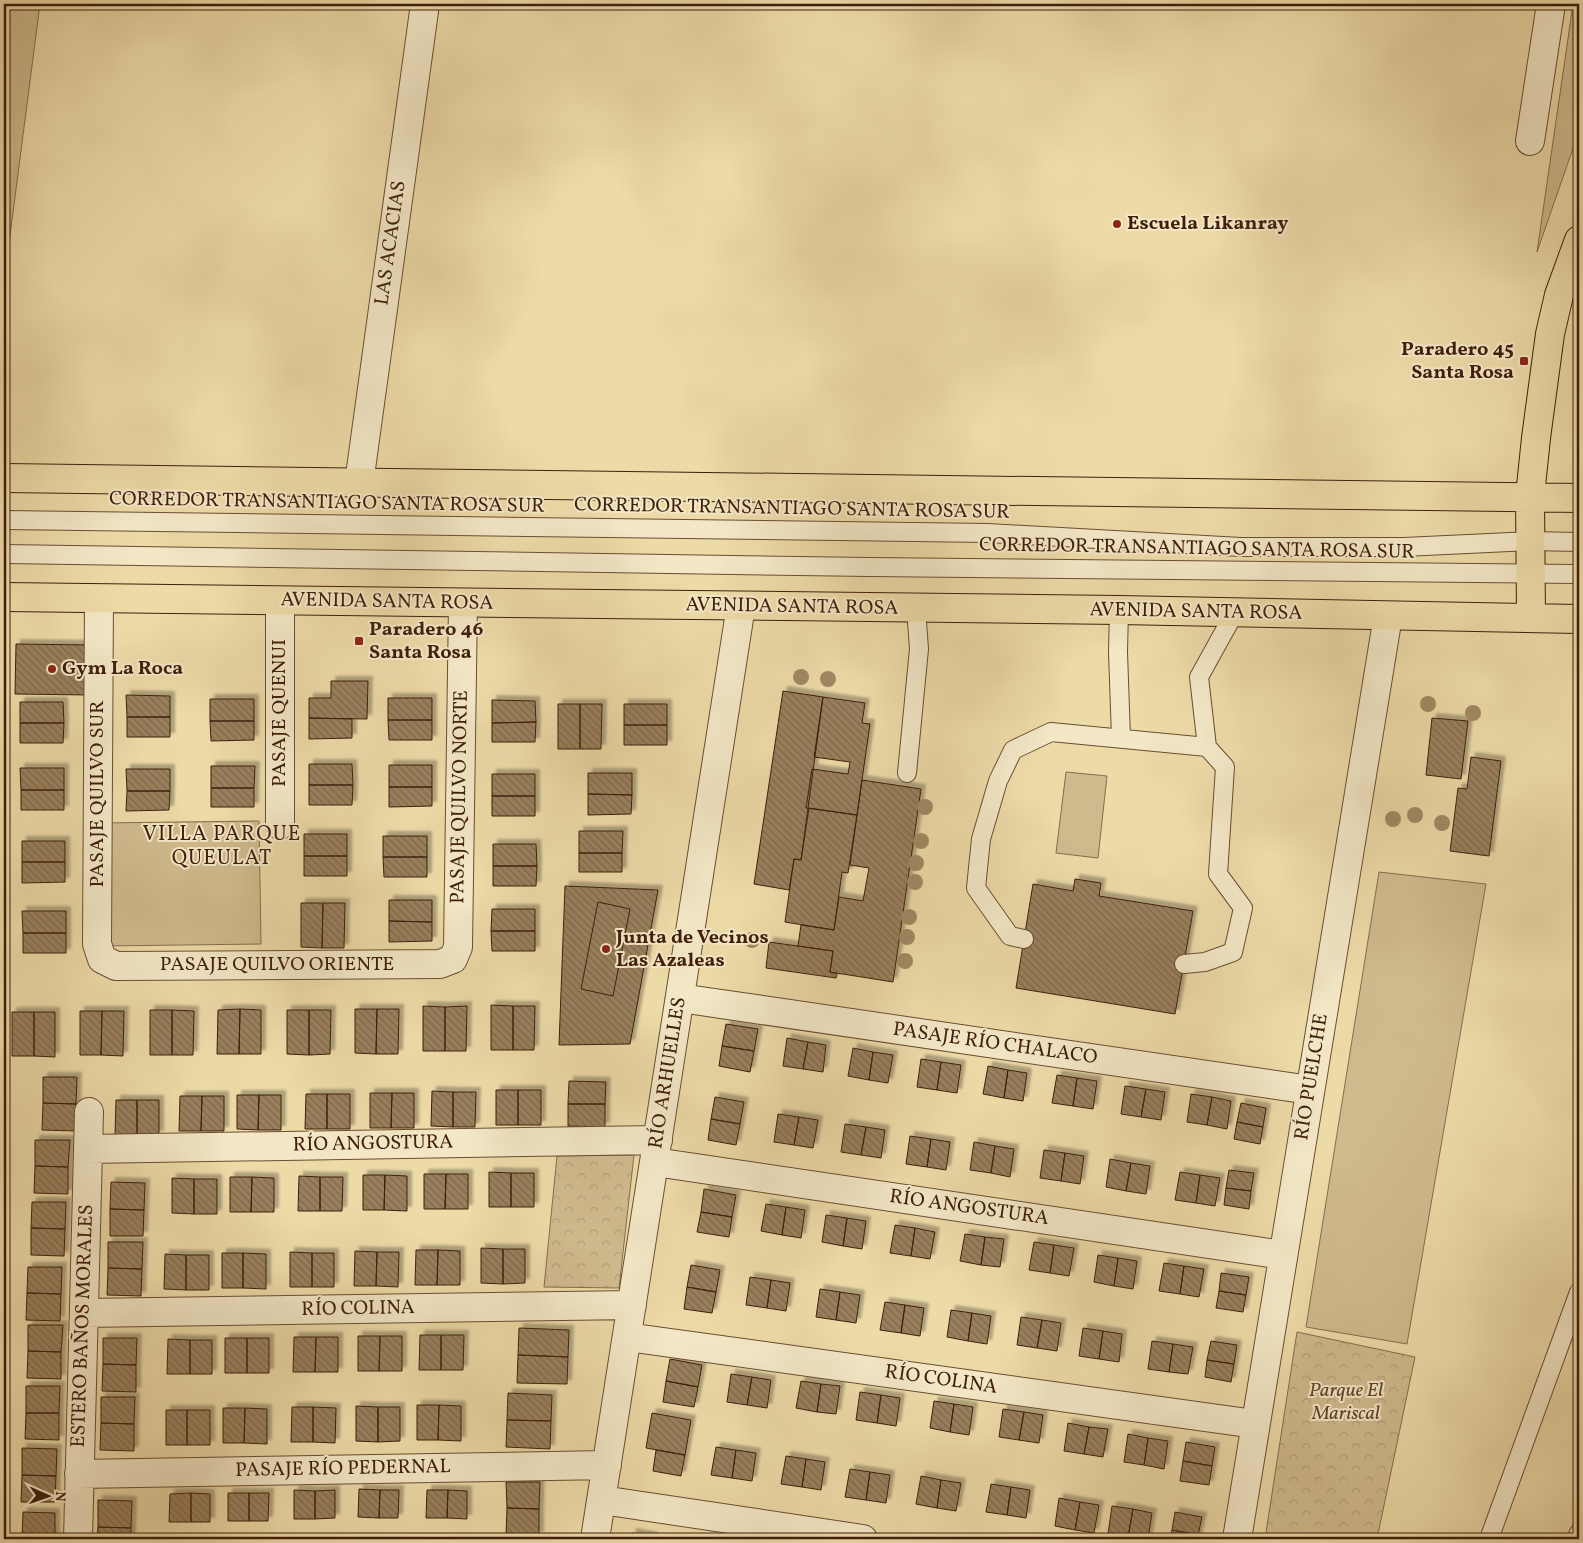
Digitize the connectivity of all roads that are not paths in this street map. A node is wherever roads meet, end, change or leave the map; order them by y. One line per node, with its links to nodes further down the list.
1 (425, 4): 6 (street, LAS ACACIAS)
2 (1551, 4): 3 (street)
3 (1530, 141)
4 (1579, 240): 7 (main road)
5 (4, 478): 6 (main road)
6 (359, 483): 7 (main road)
7 (1530, 496): 8 (main road); 10 (main road)
8 (1579, 498)
9 (4, 520): 10 (lane, CORREDOR TRANSANTIAGO SANTA ROSA SUR)
10 (1530, 541): 11 (lane, CORREDOR TRANSANTIAGO SANTA ROSA SUR); 13 (main road)
11 (1579, 542)
12 (4, 554): 13 (lane, CORREDOR TRANSANTIAGO SANTA ROSA SUR)
13 (1530, 574): 14 (lane, CORREDOR TRANSANTIAGO SANTA ROSA SUR); 24 (main road)
14 (1579, 574)
15 (4, 597): 16 (main road, AVENIDA SANTA ROSA)
16 (98, 599): 17 (main road, AVENIDA SANTA ROSA); 31 (street, PASAJE QUILVO SUR)
17 (280, 601): 18 (main road, AVENIDA SANTA ROSA); 29 (street, PASAJE QUENUI)
18 (463, 603): 19 (main road, AVENIDA SANTA ROSA); 32 (street, PASAJE QUILVO NORTE)
19 (741, 606): 20 (main road, AVENIDA SANTA ROSA); 34 (street, RÍO ARHUELLES)
20 (916, 608): 21 (main road, AVENIDA SANTA ROSA); 28 (lane)
21 (1120, 610): 22 (main road, AVENIDA SANTA ROSA); 26 (lane)
22 (1235, 612): 23 (main road, AVENIDA SANTA ROSA); 27 (lane)
23 (1388, 616): 24 (main road, AVENIDA SANTA ROSA); 35 (street, RÍO PUELCHE)
24 (1531, 618): 25 (main road, AVENIDA SANTA ROSA)
25 (1579, 619)
26 (1121, 738): 27 (lane); 30 (lane)
27 (1207, 747): 33 (lane)
28 (907, 773)
29 (280, 825)
30 (1024, 939)
31 (102, 959): 32 (street, PASAJE QUILVO ORIENTE)
32 (453, 959)
33 (1184, 964)
34 (680, 998): 35 (street, PASAJE RÍO CHALACO); 38 (street, RÍO ARHUELLES)
35 (1310, 1090): 39 (street, RÍO PUELCHE)
36 (89, 1112): 37 (street, ESTERO BAÑOS MORALES)
37 (88, 1149): 38 (street, RÍO ANGOSTURA); 42 (street, ESTERO BAÑOS MORALES)
38 (656, 1151): 39 (street, RÍO ANGOSTURA); 41 (street, RÍO ARHUELLES)
39 (1283, 1255): 44 (street, RÍO PUELCHE)
40 (1579, 1292): 53 (lane)
41 (632, 1305): 42 (street, RÍO COLINA); 43 (street, RÍO ARHUELLES)
42 (84, 1313): 46 (street, ESTERO BAÑOS MORALES)
43 (627, 1337): 44 (street, RÍO COLINA); 45 (street, RÍO ARHUELLES)
44 (1255, 1424): 52 (street, RÍO PUELCHE)
45 (607, 1466): 46 (street, PASAJE RÍO PEDERNAL); 47 (street, RÍO ARHUELLES)
46 (79, 1474): 49 (street, ESTERO BAÑOS MORALES)
47 (602, 1500): 50 (street, RÍO ARHUELLES); 51 (street)
48 (1579, 1533): 54 (lane)
49 (78, 1539)
50 (595, 1539)
51 (863, 1539)
52 (1237, 1539)
53 (1490, 1539)
54 (1576, 1539)

